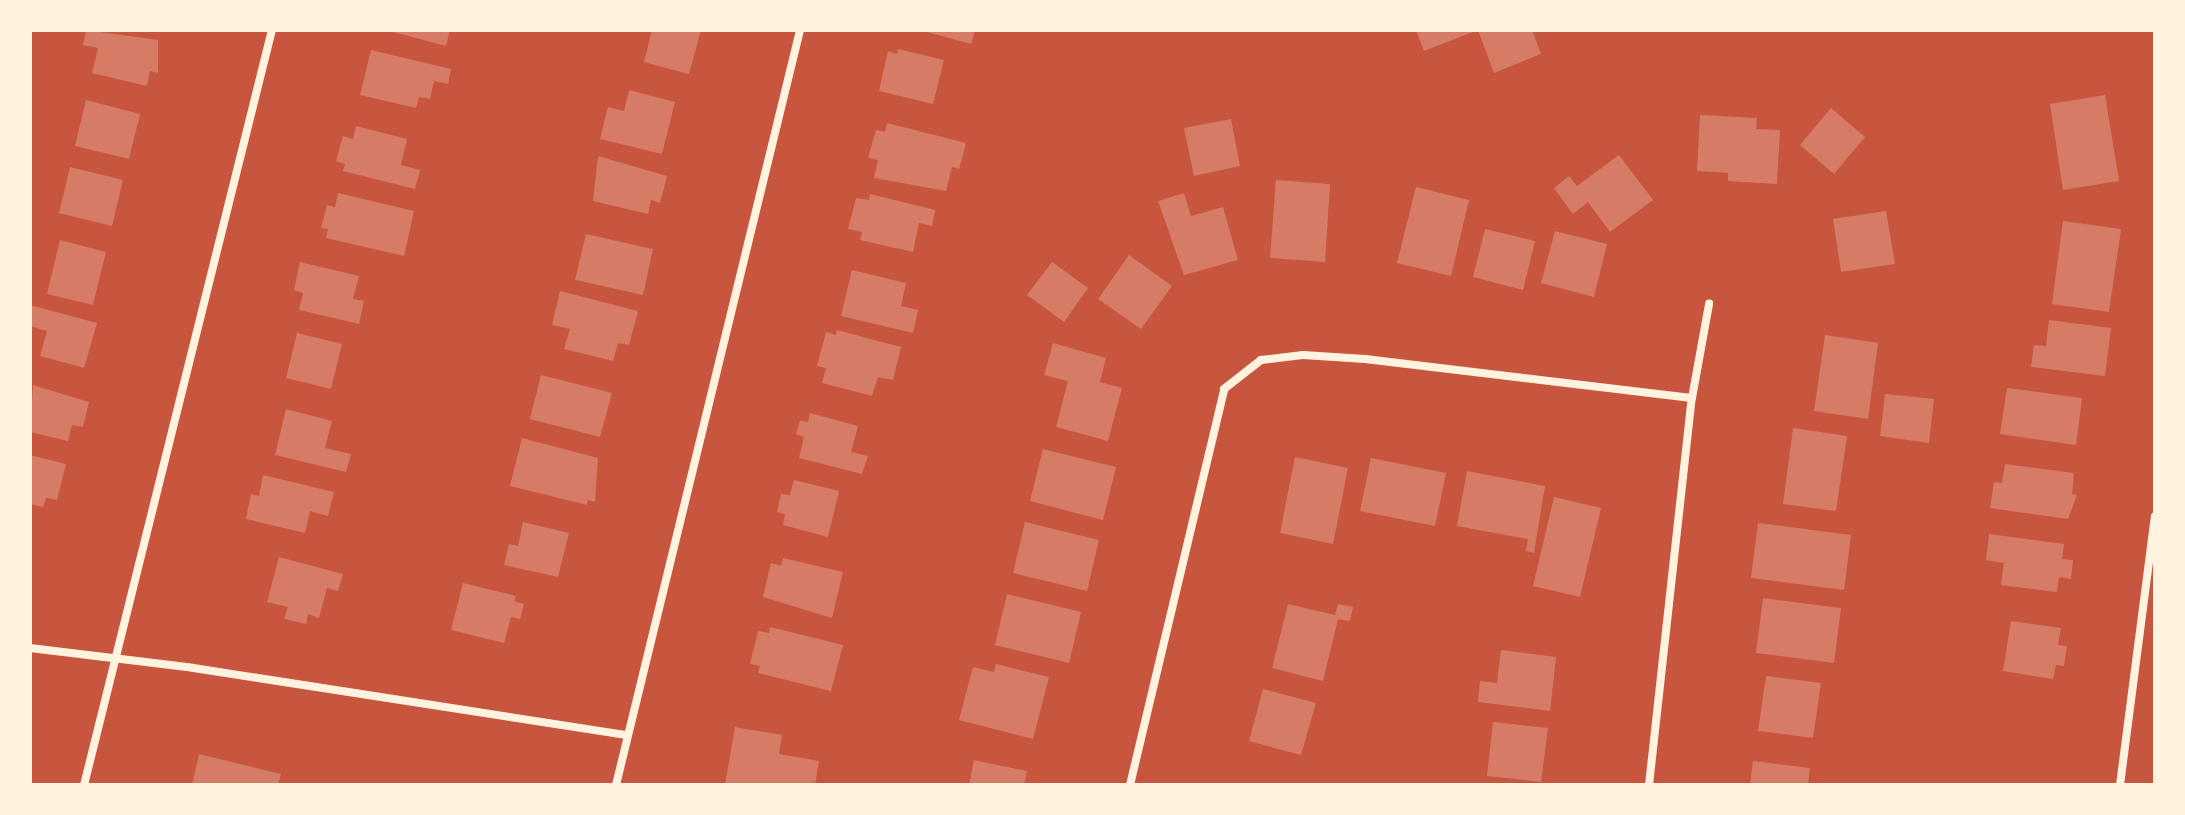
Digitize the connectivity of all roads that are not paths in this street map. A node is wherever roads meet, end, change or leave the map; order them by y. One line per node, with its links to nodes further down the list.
1 (272, 30): 7 (street)
2 (800, 30): 8 (street)
3 (1709, 304): 4 (street)
4 (1692, 398): 11 (street); 12 (street)
5 (2155, 516): 13 (street)
6 (30, 648): 7 (street)
7 (115, 657): 8 (street); 9 (street)
8 (627, 735): 10 (street)
9 (84, 785)
10 (616, 785)
11 (1130, 785)
12 (1649, 785)
13 (2120, 785)

